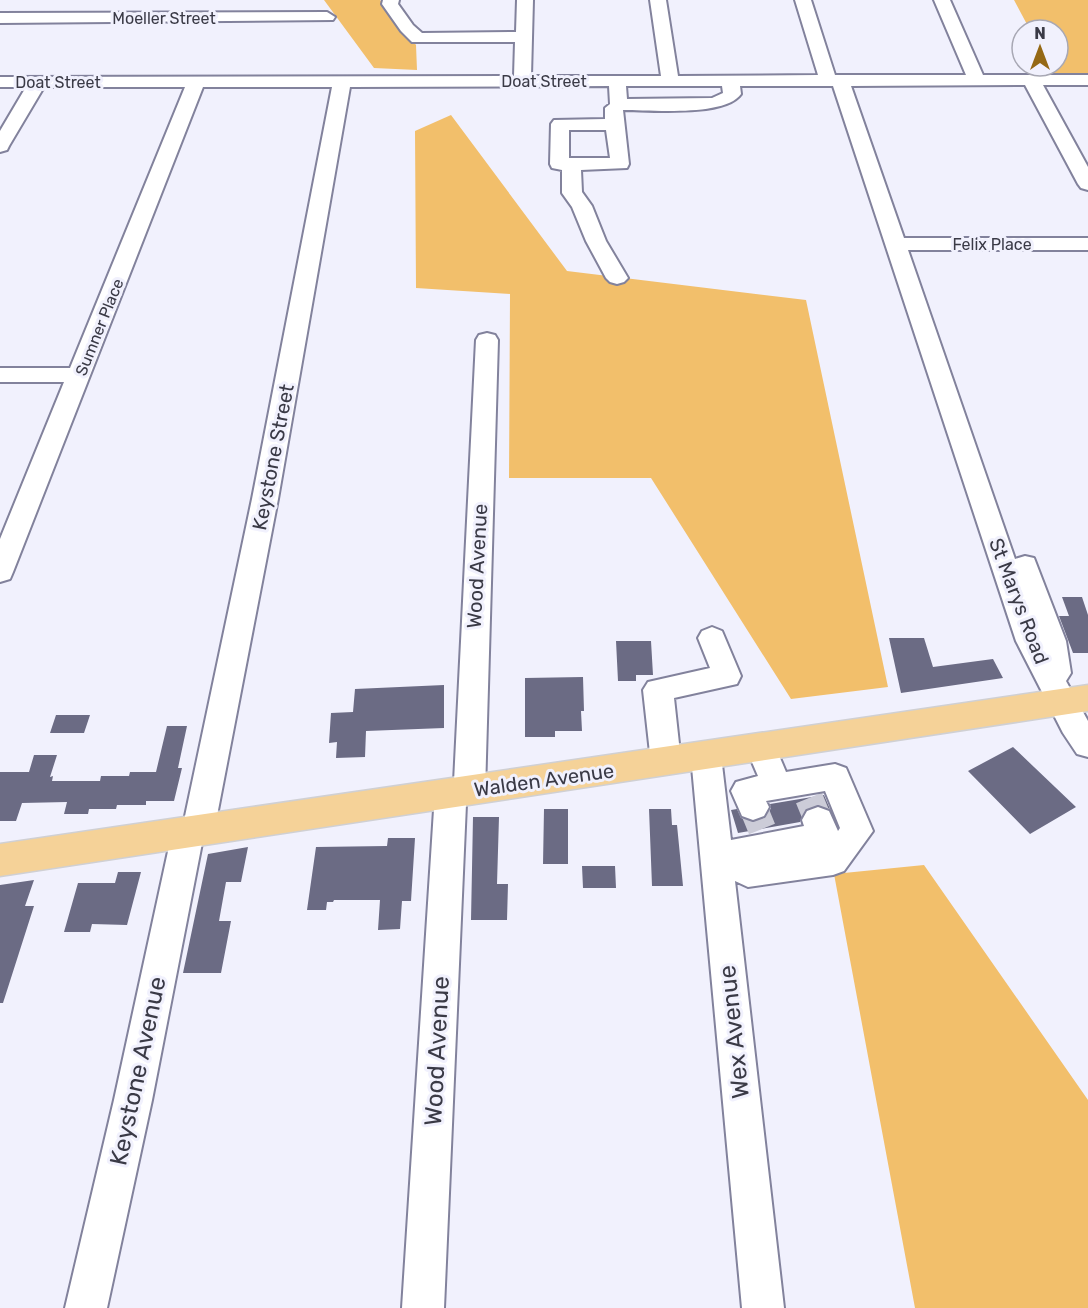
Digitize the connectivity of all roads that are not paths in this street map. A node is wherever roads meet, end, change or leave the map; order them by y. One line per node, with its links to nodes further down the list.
1 (251, 0): 7 (street)
2 (391, 0): 10 (street)
3 (525, 0): 10 (street)
4 (658, 0): 17 (street)
5 (802, 0): 11 (street, St Marys Road)
6 (942, 0): 12 (street)
7 (261, 17): 8 (street, Moeller Street); 9 (street, Moeller Street)
8 (327, 17)
9 (0, 18)
10 (524, 38): 15 (street)
11 (840, 80): 12 (street, Doat Street); 22 (street, Doat Street); 29 (street, St Marys Road)
12 (977, 80): 13 (street, Doat Street)
13 (1036, 80): 14 (street, Doat Street); 28 (street)
14 (1088, 80)
15 (522, 81): 16 (street, Doat Street); 21 (street, Doat Street)
16 (616, 81): 17 (street, Doat Street); 23 (street)
17 (670, 81): 22 (street, Doat Street)
18 (0, 82): 19 (street, Doat Street)
19 (38, 82): 20 (street, Doat Street); 25 (street)
20 (196, 82): 21 (street, Doat Street); 34 (street, Sumner Place)
21 (342, 82): 43 (street, Keystone Street)
22 (731, 85): 23 (street)
23 (616, 112): 24 (street); 27 (street)
24 (593, 124): 26 (street); 27 (street)
25 (0, 146)
26 (571, 164): 27 (street); 31 (street)
27 (598, 164)
28 (1086, 171)
29 (903, 244): 30 (street, Felix Place); 37 (street, St Marys Road)
30 (1088, 244)
31 (617, 278)
32 (487, 340): 42 (street, Wood Avenue)
33 (0, 375): 34 (street)
34 (80, 375): 35 (street, Sumner Place)
35 (0, 572)
36 (712, 638): 41 (street)
37 (1075, 700): 38 (street); 39 (main road, Walden Avenue)
38 (1088, 745)
39 (761, 748): 40 (main road, Walden Avenue); 44 (street)
40 (706, 756): 41 (main road, Walden Avenue); 44 (street, Wex Avenue)
41 (666, 762): 42 (main road, Walden Avenue)
42 (460, 793): 43 (main road, Walden Avenue); 47 (street, Wood Avenue)
43 (193, 832): 45 (main road, Walden Avenue); 46 (street, Keystone Avenue)
44 (785, 835): 48 (street, Wex Avenue)
45 (0, 860)
46 (86, 1308)
47 (423, 1308)
48 (763, 1308)

